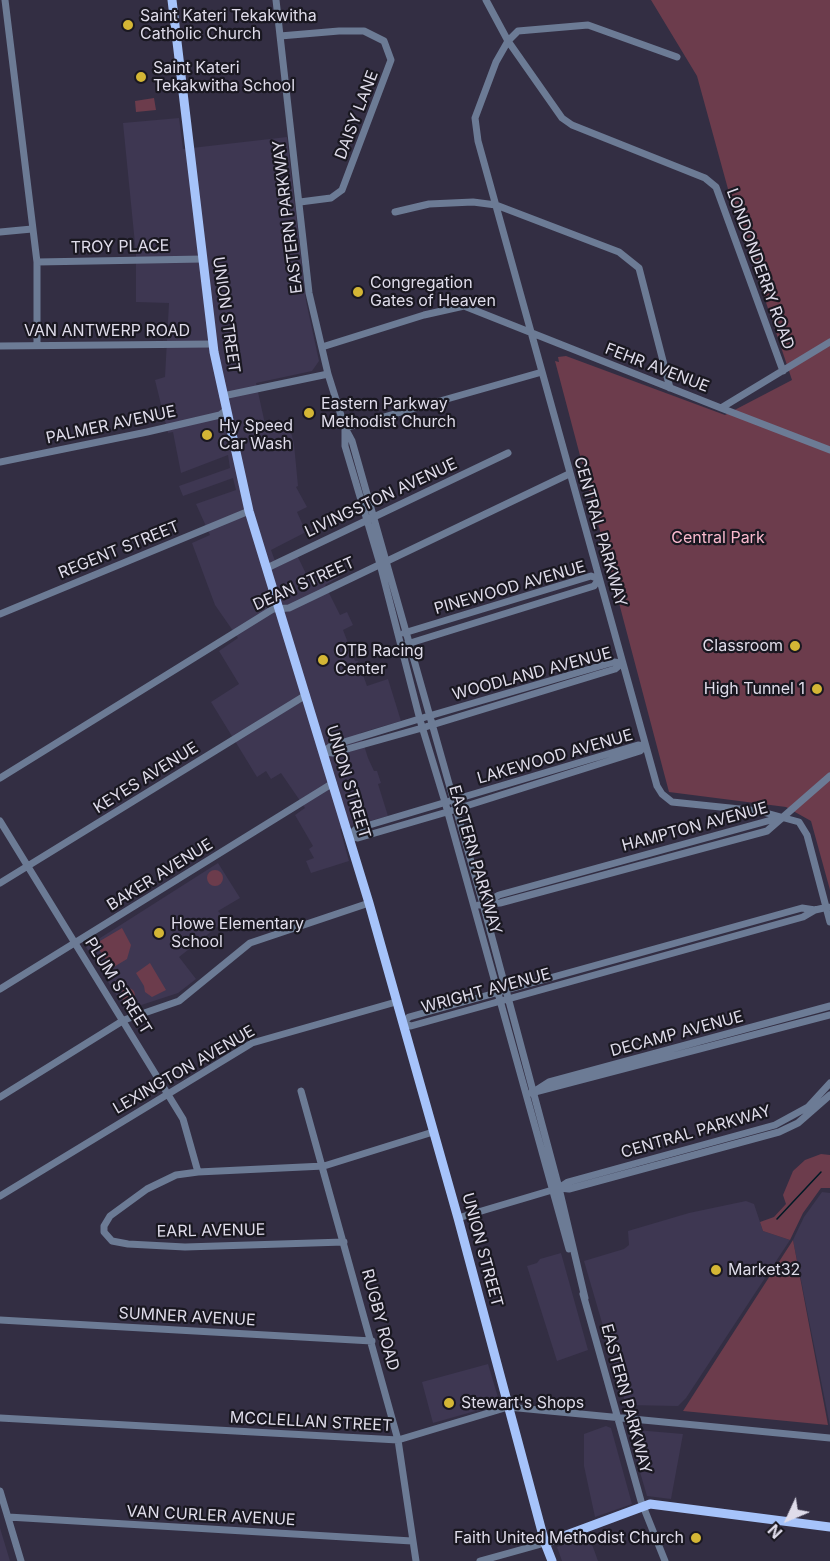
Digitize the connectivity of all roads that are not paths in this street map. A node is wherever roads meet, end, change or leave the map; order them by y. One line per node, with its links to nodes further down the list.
1 (5, 0): 11 (street)
2 (172, 0): 13 (main road, UNION STREET)
3 (276, 0): 5 (street, EASTERN PARKWAY)
4 (486, 0): 6 (street, LONDONDERRY ROAD)
5 (280, 36): 8 (street, EASTERN PARKWAY); 8 (street, DAISY LANE)
6 (508, 41): 7 (street); 9 (street, CENTRAL PARKWAY); 21 (street, LONDONDERRY ROAD)
7 (676, 57)
8 (300, 202): 20 (street, EASTERN PARKWAY)
9 (496, 205): 10 (street); 15 (street, CENTRAL PARKWAY); 24 (street)
10 (395, 212)
11 (32, 229): 12 (street); 14 (street)
12 (0, 232)
13 (203, 259): 14 (street, TROY PLACE); 18 (main road, UNION STREET)
14 (37, 262): 17 (street)
15 (531, 334): 20 (street, FEHR AVENUE); 22 (street, CENTRAL PARKWAY); 24 (street, FEHR AVENUE)
16 (830, 342): 21 (street, FEHR AVENUE)
17 (37, 344): 18 (street, VAN ANTWERP ROAD); 19 (street, VAN ANTWERP ROAD)
18 (213, 344): 25 (main road, UNION STREET)
19 (0, 346)
20 (322, 347): 23 (street, EASTERN PARKWAY)
21 (783, 370): 26 (street, FEHR AVENUE)
22 (542, 372): 28 (street); 32 (street, CENTRAL PARKWAY)
23 (328, 374): 25 (street); 28 (street, EASTERN PARKWAY)
24 (670, 388): 26 (street, FEHR AVENUE)
25 (223, 396): 27 (main road, UNION STREET)
26 (721, 408): 29 (street)
27 (225, 411): 31 (street, PALMER AVENUE); 33 (main road, UNION STREET)
28 (345, 428): 34 (street, EASTERN PARKWAY)
29 (830, 450)
30 (508, 453): 34 (street, LIVINGSTON AVENUE)
31 (0, 462)
32 (569, 474): 35 (street, DEAN STREET); 37 (street, CENTRAL PARKWAY)
33 (249, 511): 36 (main road, UNION STREET); 39 (street, REGENT STREET)
34 (370, 518): 35 (street, EASTERN PARKWAY); 36 (street, LIVINGSTON AVENUE)
35 (383, 562): 38 (street, DEAN STREET); 40 (street, EASTERN PARKWAY)
36 (267, 568): 38 (main road, UNION STREET)
37 (599, 579): 40 (street, PINEWOOD AVENUE); 41 (street, PINEWOOD AVENUE); 43 (street, CENTRAL PARKWAY)
38 (281, 609): 44 (main road, UNION STREET); 52 (street, DEAN STREET)
39 (0, 614)
40 (402, 634): 41 (street, EASTERN PARKWAY); 42 (street, EASTERN PARKWAY)
41 (409, 643): 42 (street, PINEWOOD AVENUE); 45 (street, EASTERN PARKWAY)
42 (401, 646): 46 (street, EASTERN PARKWAY)
43 (622, 663): 45 (street, WOODLAND AVENUE); 47 (street, WOODLAND AVENUE); 49 (street, CENTRAL PARKWAY)
44 (306, 695): 50 (main road, UNION STREET); 61 (street, KEYES AVENUE)
45 (429, 716): 46 (street, WOODLAND AVENUE); 47 (street, EASTERN PARKWAY)
46 (420, 720): 48 (street, EASTERN PARKWAY); 50 (street, WOODLAND AVENUE)
47 (432, 725): 48 (street, WOODLAND AVENUE); 54 (street, EASTERN PARKWAY)
48 (422, 728): 50 (street, WOODLAND AVENUE); 54 (street, EASTERN PARKWAY)
49 (645, 746): 54 (street, LAKEWOOD AVENUE); 55 (street, LAKEWOOD AVENUE); 57 (street, CENTRAL PARKWAY)
50 (324, 752): 53 (main road, UNION STREET)
51 (830, 776): 57 (street)
52 (0, 778)
53 (333, 783): 60 (main road, UNION STREET); 69 (street, BAKER AVENUE)
54 (449, 801): 55 (street, EASTERN PARKWAY); 56 (street, LAKEWOOD AVENUE)
55 (451, 811): 59 (street, LAKEWOOD AVENUE); 64 (street, EASTERN PARKWAY); 65 (street, EASTERN PARKWAY)
56 (396, 817): 59 (street); 60 (street, LAKEWOOD AVENUE)
57 (784, 817): 64 (street, HAMPTON AVENUE); 66 (street, CENTRAL PARKWAY)
58 (0, 822): 61 (street, PLUM STREET)
59 (398, 826): 60 (street, LAKEWOOD AVENUE)
60 (349, 836): 63 (main road, UNION STREET)
61 (28, 866): 62 (street, KEYES AVENUE); 69 (street, PLUM STREET)
62 (0, 883)
63 (369, 903): 74 (main road, UNION STREET); 77 (street)
64 (483, 904): 65 (street, HAMPTON AVENUE); 71 (street, EASTERN PARKWAY)
65 (474, 907): 71 (street, EASTERN PARKWAY)
66 (828, 907): 67 (street, WRIGHT AVENUE); 68 (street, CENTRAL PARKWAY)
67 (815, 910): 71 (street, WRIGHT AVENUE); 72 (street, WRIGHT AVENUE)
68 (830, 922)
69 (76, 943): 70 (street, BAKER AVENUE); 77 (street, PLUM STREET)
70 (0, 989)
71 (501, 991): 72 (street, EASTERN PARKWAY); 73 (street, EASTERN PARKWAY); 78 (street, WRIGHT AVENUE)
72 (507, 999): 73 (street, WRIGHT AVENUE); 81 (street, EASTERN PARKWAY)
73 (499, 1001): 78 (street, WRIGHT AVENUE); 81 (street, EASTERN PARKWAY)
74 (396, 1002): 78 (main road, UNION STREET); 82 (street, LEXINGTON AVENUE)
75 (830, 1006): 81 (street, DECAMP AVENUE)
76 (830, 1015): 81 (street, DECAMP AVENUE)
77 (124, 1020): 82 (street, PLUM STREET); 84 (street)
78 (403, 1023): 85 (main road, UNION STREET)
79 (830, 1083): 88 (street, CENTRAL PARKWAY)
80 (301, 1091): 86 (street, RUGBY ROAD)
81 (530, 1093): 88 (street, EASTERN PARKWAY); 89 (street, EASTERN PARKWAY)
82 (168, 1094): 87 (street, PLUM STREET); 90 (street, LEXINGTON AVENUE)
83 (830, 1095): 88 (street, CENTRAL PARKWAY)
84 (0, 1097)
85 (433, 1132): 86 (street); 91 (main road, UNION STREET)
86 (324, 1166): 87 (street); 92 (street, RUGBY ROAD)
87 (198, 1172): 92 (street, EARL AVENUE)
88 (560, 1188): 89 (street, CENTRAL PARKWAY); 93 (street, EASTERN PARKWAY)
89 (551, 1191): 91 (street, CENTRAL PARKWAY); 93 (street, EASTERN PARKWAY)
90 (0, 1196)
91 (458, 1218): 96 (main road, UNION STREET)
92 (344, 1242): 95 (street, RUGBY ROAD)
93 (585, 1298): 97 (street, EASTERN PARKWAY)
94 (0, 1320): 95 (street, SUMNER AVENUE)
95 (372, 1341): 100 (street, RUGBY ROAD)
96 (508, 1407): 97 (street, MCCLELLAN STREET); 100 (street, MCCLELLAN STREET); 106 (main road, UNION STREET)
97 (616, 1416): 99 (street, MCCLELLAN STREET); 102 (street, EASTERN PARKWAY)
98 (0, 1418): 100 (street, MCCLELLAN STREET)
99 (830, 1438)
100 (398, 1440): 105 (street, RUGBY ROAD)
101 (0, 1491): 103 (street)
102 (643, 1506): 104 (main road); 106 (main road); 111 (street, EASTERN PARKWAY)
103 (8, 1517): 105 (street, VAN CURLER AVENUE); 107 (street)
104 (830, 1527)
105 (412, 1541): 108 (street, RUGBY ROAD)
106 (545, 1542): 109 (street); 110 (main road, UNION STREET)
107 (21, 1561)
108 (416, 1561)
109 (480, 1561)
110 (552, 1561)
111 (665, 1561)

